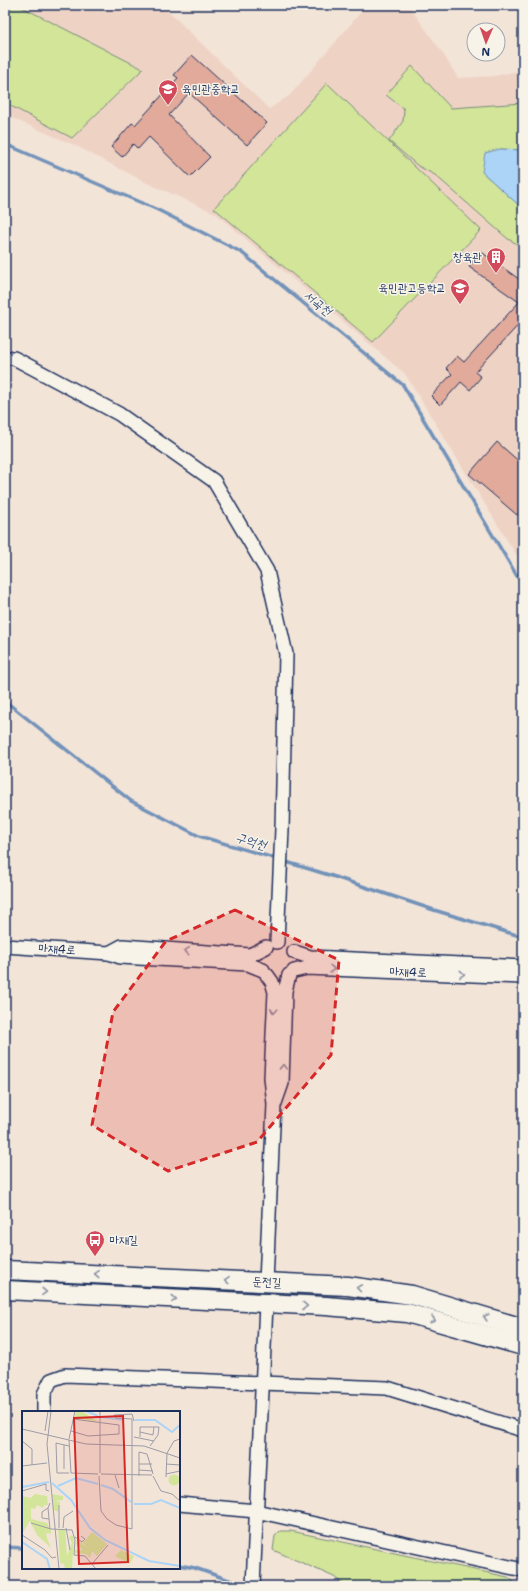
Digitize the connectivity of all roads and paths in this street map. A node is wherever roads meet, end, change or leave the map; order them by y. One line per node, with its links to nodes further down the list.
1 (5, 358): 2 (street)
2 (271, 945): 4 (street); 5 (street, 마재4로, one-way to 5); 7 (street)
3 (5, 946): 5 (street, 마재4로)
4 (294, 952): 6 (street, 마재4로); 8 (street)
5 (109, 953): 7 (street, 마재4로)
6 (523, 967)
7 (265, 972): 8 (street); 10 (street, one-way to 10)
8 (291, 973): 9 (street, 마재4로, one-way to 9); 10 (street, one-way to 8)
9 (523, 977)
10 (274, 1104): 12 (street)
11 (5, 1270): 12 (street, 둔전길, one-way to 11)
12 (266, 1282): 14 (street); 15 (street, 둔전길, one-way to 12)
13 (5, 1290): 14 (street, 둔전길, one-way to 14)
14 (266, 1304): 16 (street, 둔전길, one-way to 16); 17 (street)
15 (523, 1328)
16 (523, 1346)
17 (262, 1382): 18 (street); 19 (street); 21 (street)
18 (44, 1411)
19 (523, 1430)
20 (180, 1504): 21 (street)
21 (256, 1511): 22 (street); 23 (street)
22 (523, 1570)
23 (253, 1586)

